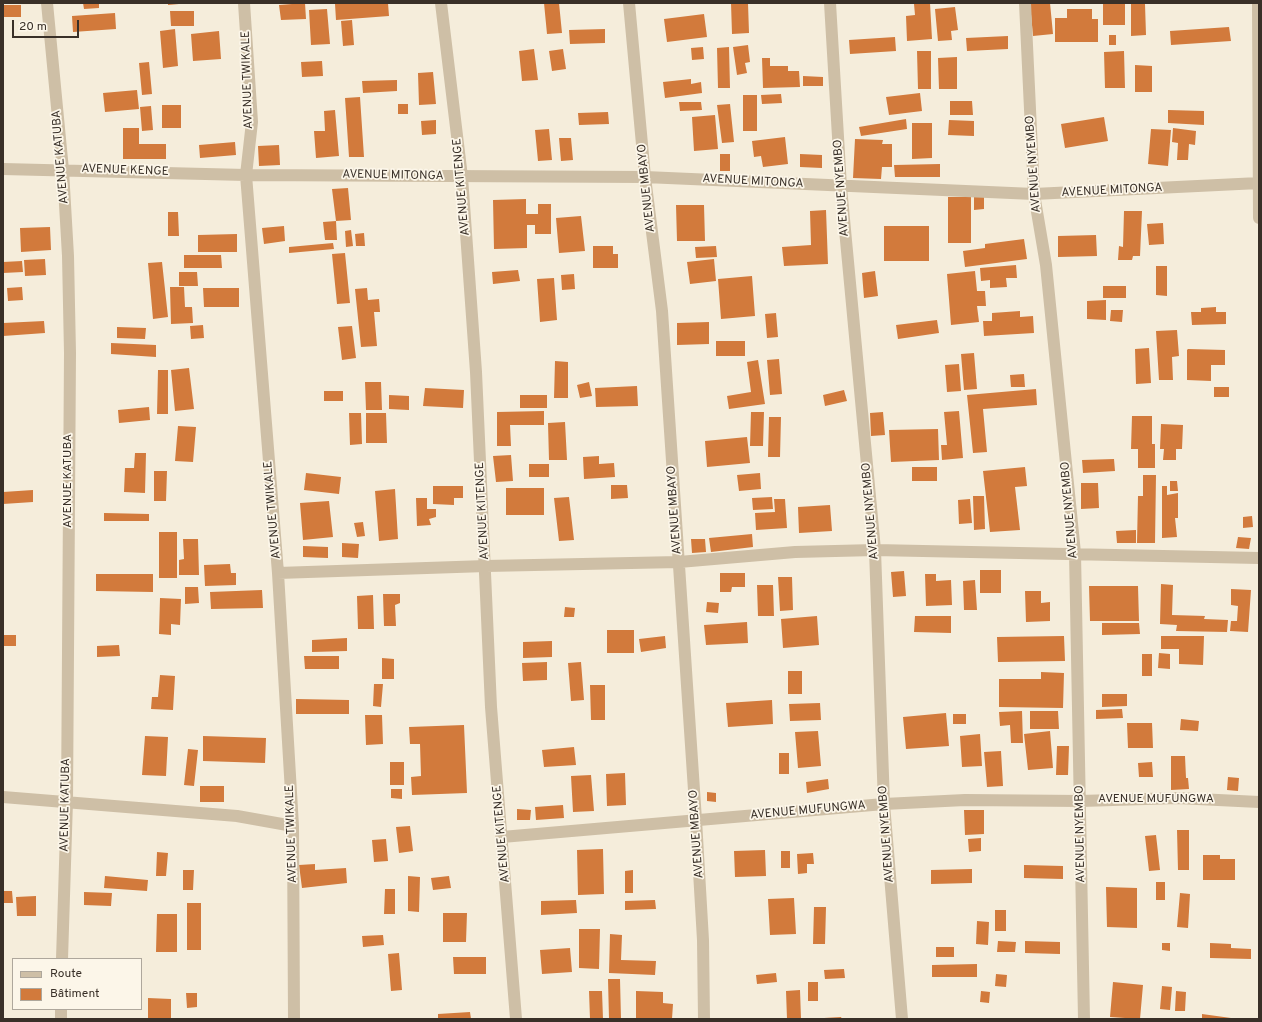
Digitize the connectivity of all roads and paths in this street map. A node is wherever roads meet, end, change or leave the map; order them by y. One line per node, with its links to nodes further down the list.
1 (47, 3): 9 (street, AVENUE KATUBA)
2 (244, 3): 10 (street, AVENUE TWIKALE)
3 (441, 3): 11 (street, AVENUE KITENGE)
4 (629, 3): 12 (street, AVENUE MBAYO)
5 (830, 3): 14 (street, AVENUE NYEMBO)
6 (1025, 3): 15 (street, AVENUE NYEMBO)
7 (1258, 3): 13 (street)
8 (3, 169): 9 (street, AVENUE KENGE)
9 (63, 170): 10 (street, AVENUE KENGE); 24 (street, AVENUE KATUBA)
10 (246, 175): 11 (street, AVENUE MITONGA); 22 (street, AVENUE TWIKALE)
11 (462, 177): 12 (street, AVENUE MITONGA); 21 (street, AVENUE KITENGE)
12 (645, 177): 14 (street, AVENUE MITONGA); 20 (street, AVENUE MBAYO)
13 (1259, 183): 15 (street, AVENUE MITONGA); 16 (street)
14 (841, 187): 15 (street, AVENUE MITONGA); 17 (street, AVENUE NYEMBO)
15 (1034, 194): 18 (street, AVENUE NYEMBO)
16 (1259, 218)
17 (875, 550): 18 (street); 20 (street); 27 (street, AVENUE NYEMBO)
18 (1075, 553): 19 (street); 25 (street, AVENUE NYEMBO)
19 (1259, 558)
20 (679, 562): 21 (street); 28 (street, AVENUE MBAYO)
21 (486, 566): 22 (street); 30 (street, AVENUE KITENGE)
22 (278, 573): 29 (street, AVENUE TWIKALE)
23 (3, 797): 24 (street)
24 (67, 801): 29 (street); 31 (street, AVENUE KATUBA)
25 (1081, 801): 26 (street, AVENUE MUFUNGWA); 27 (street, AVENUE MUFUNGWA); 36 (street, AVENUE NYEMBO)
26 (1259, 802)
27 (884, 804): 28 (street, AVENUE MUFUNGWA); 35 (street, AVENUE NYEMBO)
28 (696, 820): 30 (street, AVENUE MUFUNGWA); 34 (street, AVENUE MBAYO)
29 (293, 826): 32 (street, AVENUE TWIKALE)
30 (502, 837): 33 (street, AVENUE KITENGE)
31 (62, 958)
32 (294, 1019)
33 (516, 1019)
34 (704, 1019)
35 (902, 1019)
36 (1084, 1019)

